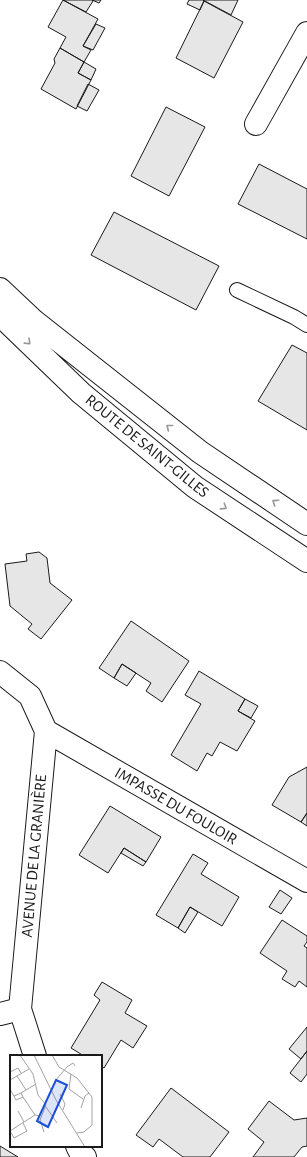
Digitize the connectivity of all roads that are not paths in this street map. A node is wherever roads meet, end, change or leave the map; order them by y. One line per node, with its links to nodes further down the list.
1 (307, 33): 2 (street)
2 (256, 124)
3 (0, 289): 7 (street, ROUTE DE SAINT-GILLES, one-way to 3)
4 (236, 290): 6 (lane)
5 (0, 315): 8 (street, ROUTE DE SAINT-GILLES, one-way to 8)
6 (307, 325)
7 (307, 524)
8 (307, 561)
9 (0, 672): 10 (street, AVENUE DE LA GRANIÈRE)
10 (46, 731): 11 (street, IMPASSE DU FOULOIR); 12 (street, AVENUE DE LA GRANIÈRE)
11 (307, 881)
12 (10, 1012): 13 (street, AVENUE DE LA GRANIÈRE)
13 (34, 1055)
14 (78, 1147): 15 (street)
15 (85, 1157)

